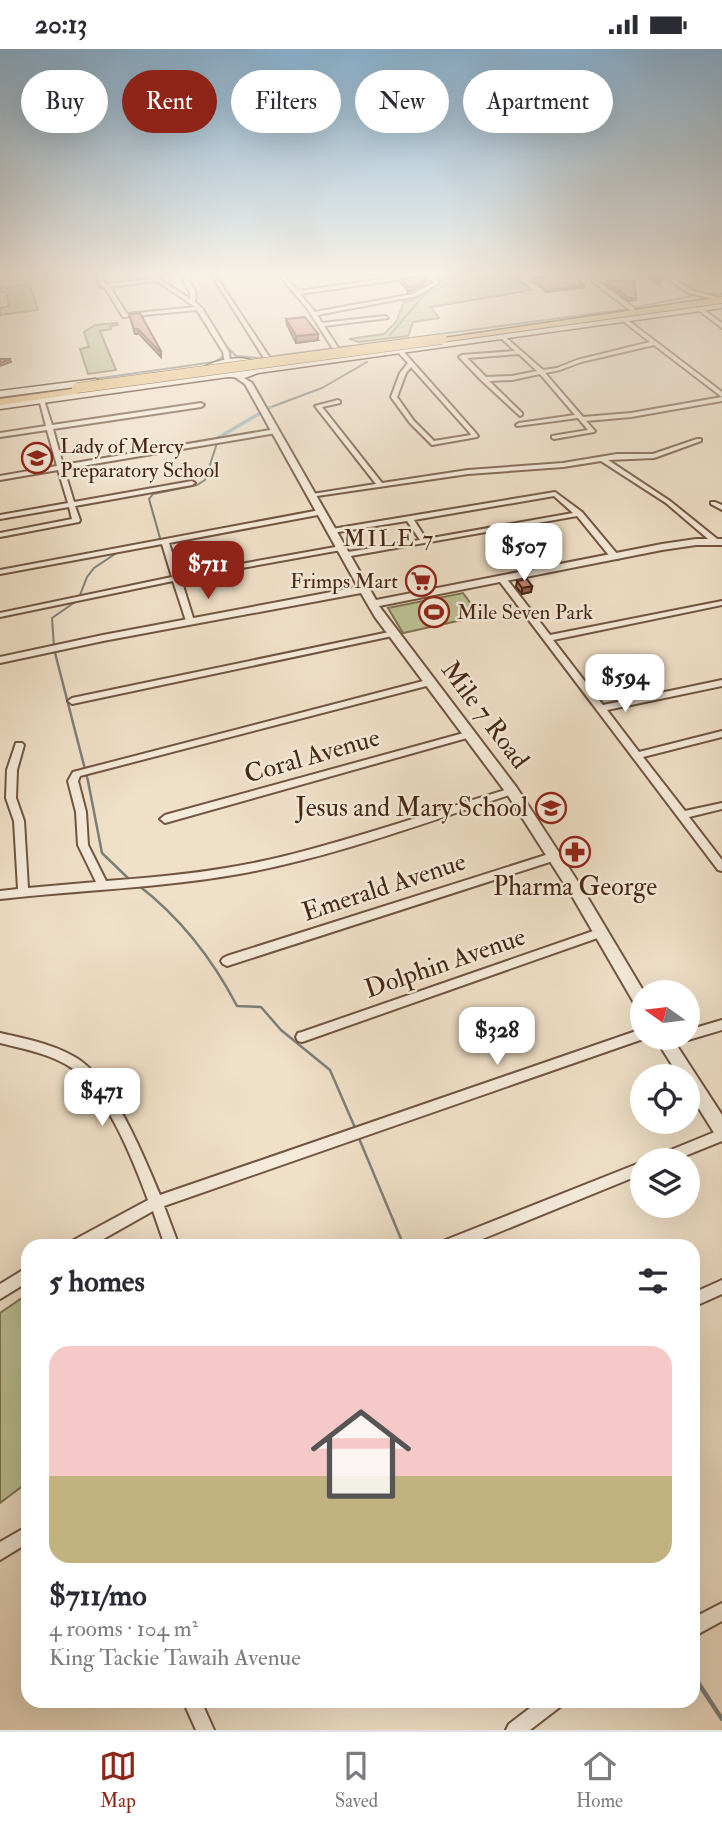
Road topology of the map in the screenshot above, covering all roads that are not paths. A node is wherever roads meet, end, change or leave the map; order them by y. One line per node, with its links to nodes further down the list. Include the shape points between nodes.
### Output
1 (263, 351): 10 (street)
2 (317, 351): 10 (main road)
3 (359, 351): 18 (highway, bridge)
4 (397, 351): 15 (main road)
5 (400, 351): 12 (street)
6 (621, 351): 14 (street)
7 (665, 351): 17 (street)
8 (226, 352): 11 (street); 13 (street)
9 (520, 352): 14 (street); 16 (street, via 463,356)
10 (267, 358): 11 (main road)
11 (244, 361): 13 (main road); 15 (main road, via 258,367)
12 (411, 363): 12 (street, via 454,411 475,436 432,443 421,433 394,397)
13 (229, 369): 15 (main road); 18 (main road); 19 (main road)
14 (540, 372): 16 (street); 23 (street)
15 (252, 376): 26 (street, Mile 7 Road)
16 (482, 379): 22 (street)
17 (722, 397): 23 (street, via 631,415)
18 (0, 400): 19 (main road)
19 (41, 400): 25 (street)
20 (338, 402): 34 (street, via 318,406)
21 (201, 405): 25 (street)
22 (520, 414)
23 (580, 417): 24 (street); 28 (street, via 592,432)
24 (519, 425)
25 (51, 429): 27 (street); 31 (street)
26 (276, 431): 31 (street); 35 (street, Mile 7 Road)
27 (0, 435)
28 (554, 437)
29 (699, 440): 30 (street, via 654,456)
30 (601, 458): 34 (street); 47 (street)
31 (62, 467): 32 (street); 37 (street)
32 (0, 478)
33 (192, 483): 37 (street)
34 (380, 485): 35 (street)
35 (312, 496): 39 (street, Mile 7 Road)
36 (713, 503): 38 (street)
37 (72, 505): 41 (street); 44 (street, via 75,521)
38 (722, 508)
39 (320, 512): 43 (street, Mile 7 Road); 45 (street)
40 (579, 515): 42 (street, via 555,494); 46 (street); 49 (street)
41 (0, 517)
42 (410, 519): 43 (street); 46 (street)
43 (332, 531): 48 (street, Mile 7 Road)
44 (0, 535)
45 (162, 541): 50 (street); 51 (street)
46 (425, 542): 48 (street)
47 (720, 542): 49 (street)
48 (343, 552): 51 (street); 53 (street, Mile 7 Road)
49 (615, 557): 52 (street)
50 (0, 572)
51 (176, 578): 56 (street); 57 (street)
52 (503, 580): 55 (street); 59 (street)
53 (364, 589): 55 (street, Mile 7 Road); 57 (street)
54 (722, 603): 59 (street)
55 (374, 604): 58 (street, Mile 7 Road)
56 (0, 615)
57 (190, 621): 60 (street)
58 (394, 633): 61 (street, Mile 7 Road); 63 (street)
59 (549, 638): 64 (street)
60 (0, 660)
61 (430, 682): 65 (street, Mile 7 Road); 77 (street, via 76,774 73,781 83,845)
62 (722, 684): 64 (street)
63 (72, 702)
64 (601, 708): 68 (street)
65 (471, 734): 69 (street, Mile 7 Road); 74 (street, Coral Avenue)
66 (722, 734): 68 (street)
67 (19, 745): 71 (street, via 12,770)
68 (639, 755): 73 (street)
69 (512, 791): 75 (street, Mile 7 Road); 77 (street, via 385,831 246,867 202,876)
70 (0, 798): 71 (street)
71 (12, 800): 78 (street, via 19,821)
72 (722, 806): 73 (street)
73 (684, 815): 76 (street)
74 (165, 819)
75 (555, 856): 80 (street, Mile 7 Road); 81 (street, Emerald Avenue)
76 (722, 867)
77 (102, 884): 78 (street)
78 (23, 892): 79 (street)
79 (0, 895)
80 (602, 932): 82 (street, Mile 7 Road); 85 (street, Dolphin Avenue)
81 (227, 961)
82 (630, 982)
83 (722, 1025): 84 (street)
84 (700, 1031)
85 (302, 1037)
86 (0, 1038): 92 (street, via 60,1056 85,1072 114,1113)
87 (630, 1038): 92 (street)
88 (676, 1050): 89 (street)
89 (722, 1133): 90 (street)
90 (688, 1148)
91 (630, 1173): 95 (street)
92 (157, 1202): 93 (street); 94 (street)
93 (90, 1239)
94 (170, 1239)
95 (466, 1239)
96 (21, 1278): 98 (street)
97 (722, 1287): 99 (street)
98 (0, 1292)
99 (700, 1297)
100 (21, 1538): 101 (street)
101 (0, 1552)
102 (722, 1611): 103 (street)
103 (700, 1624)
104 (195, 1708): 106 (street)
105 (540, 1708): 107 (street)
106 (205, 1730)
107 (515, 1730)

